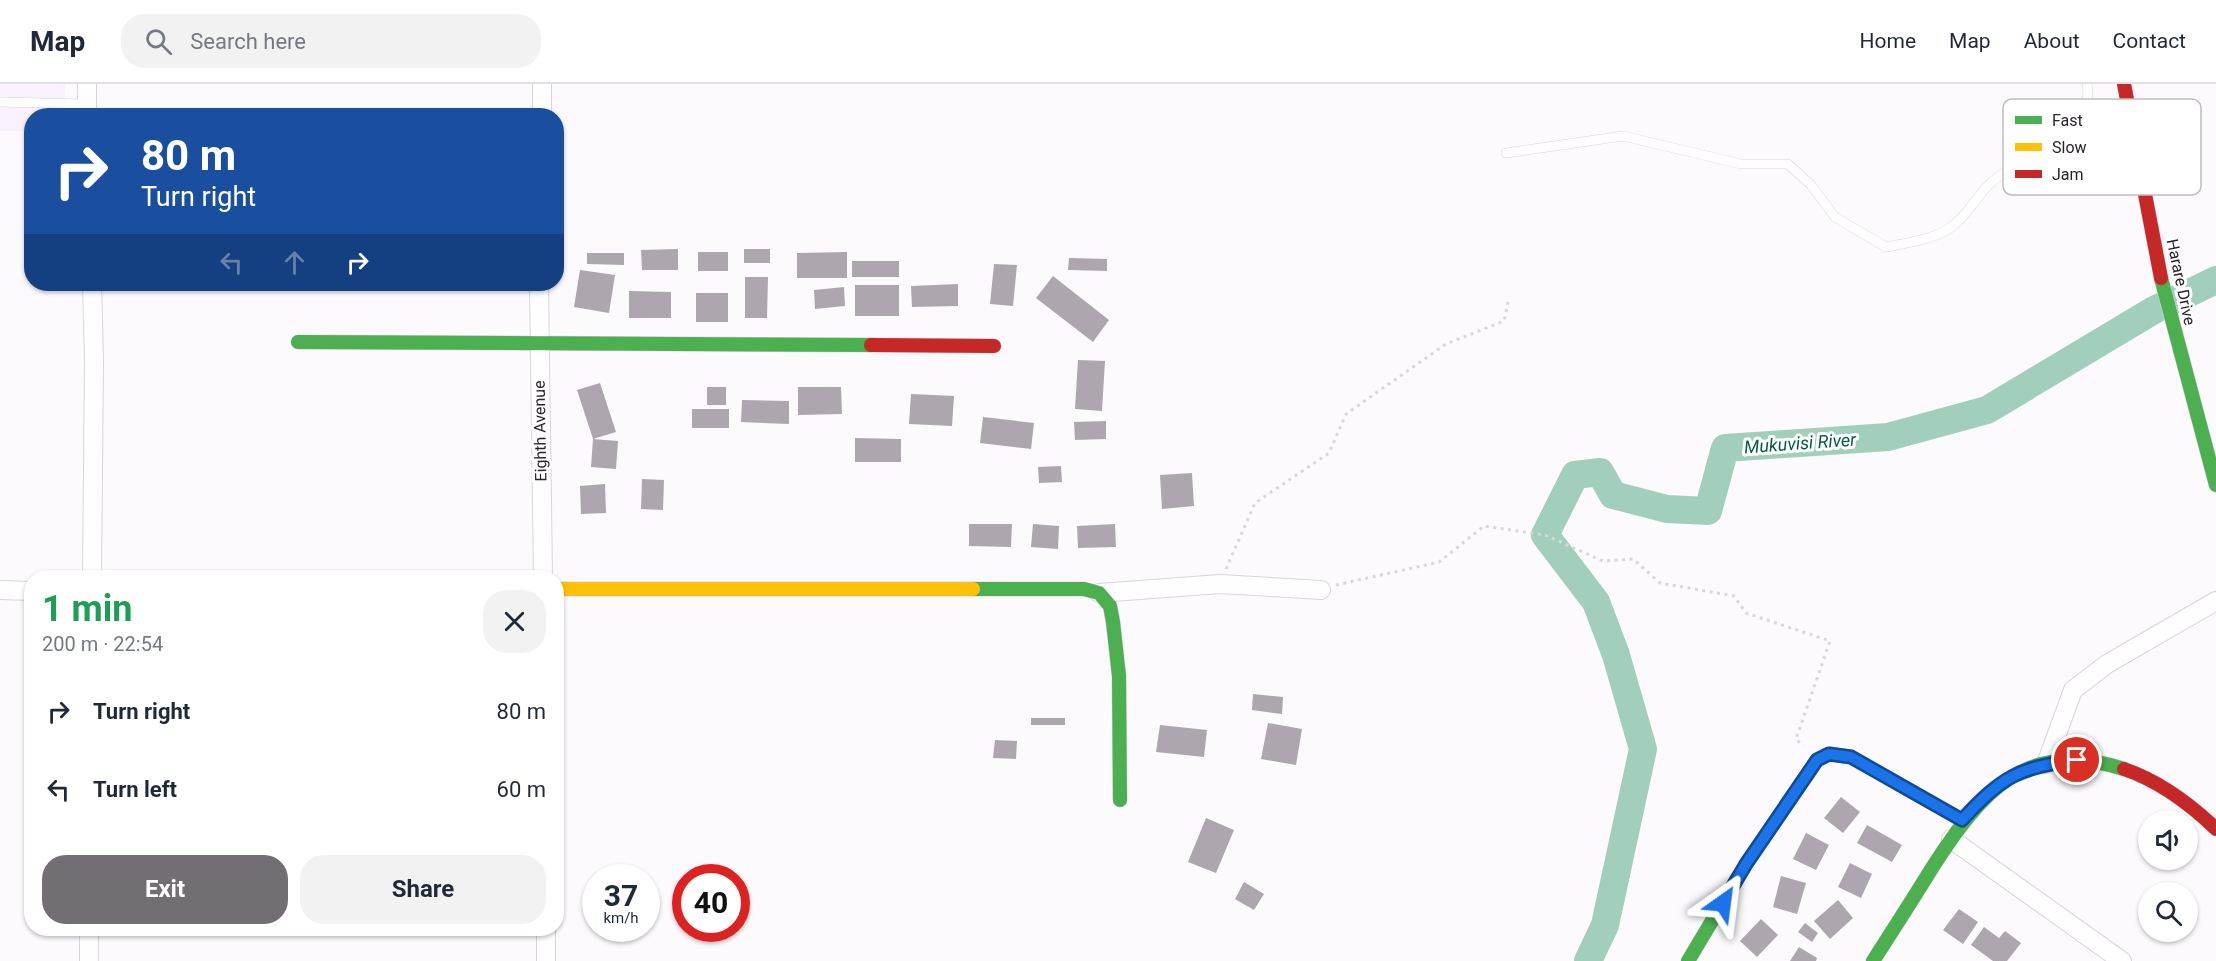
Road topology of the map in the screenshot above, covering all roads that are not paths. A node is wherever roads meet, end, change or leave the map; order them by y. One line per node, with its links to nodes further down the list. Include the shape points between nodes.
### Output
1 (87, 84): 7 (street)
2 (542, 84): 8 (street)
3 (2124, 84): 4 (street, Harare Drive)
4 (2127, 99)
5 (0, 102): 6 (lane)
6 (65, 108)
7 (87, 108)
8 (542, 108)
9 (1506, 153): 10 (lane, via 1623,136 1741,164 1788,164 1811,185 1834,217 1886,247 1933,236 1959,221)
10 (2003, 174)
11 (2147, 195): 17 (street, Harare Drive, via 2165,298)
12 (92, 291): 18 (street)
13 (539, 291): 15 (street, Eighth Avenue)
14 (298, 342): 15 (street)
15 (538, 343): 16 (street); 19 (street, Eighth Avenue)
16 (994, 346)
17 (2216, 485)
18 (92, 570)
19 (543, 570)
20 (564, 589): 24 (street, via 1084,589)
21 (0, 590): 23 (street)
22 (1321, 590): 24 (street, via 1220,584)
23 (24, 591)
24 (1099, 593): 27 (street, via 1110,606 1119,675)
25 (2216, 601): 26 (street, via 2107,663 2073,690)
26 (2046, 764): 28 (street, via 2005,779); 29 (street, via 2077,760 2133,771 2163,786)
27 (1120, 800)
28 (1962, 820): 30 (street); 35 (street, via 1851,757 1829,754 1817,760 1746,864)
29 (2216, 829)
30 (1951, 839): 36 (street); 37 (street)
31 (89, 936): 33 (street)
32 (546, 936): 34 (street)
33 (89, 961)
34 (546, 961)
35 (1689, 961)
36 (1873, 961)
37 (2122, 961)

